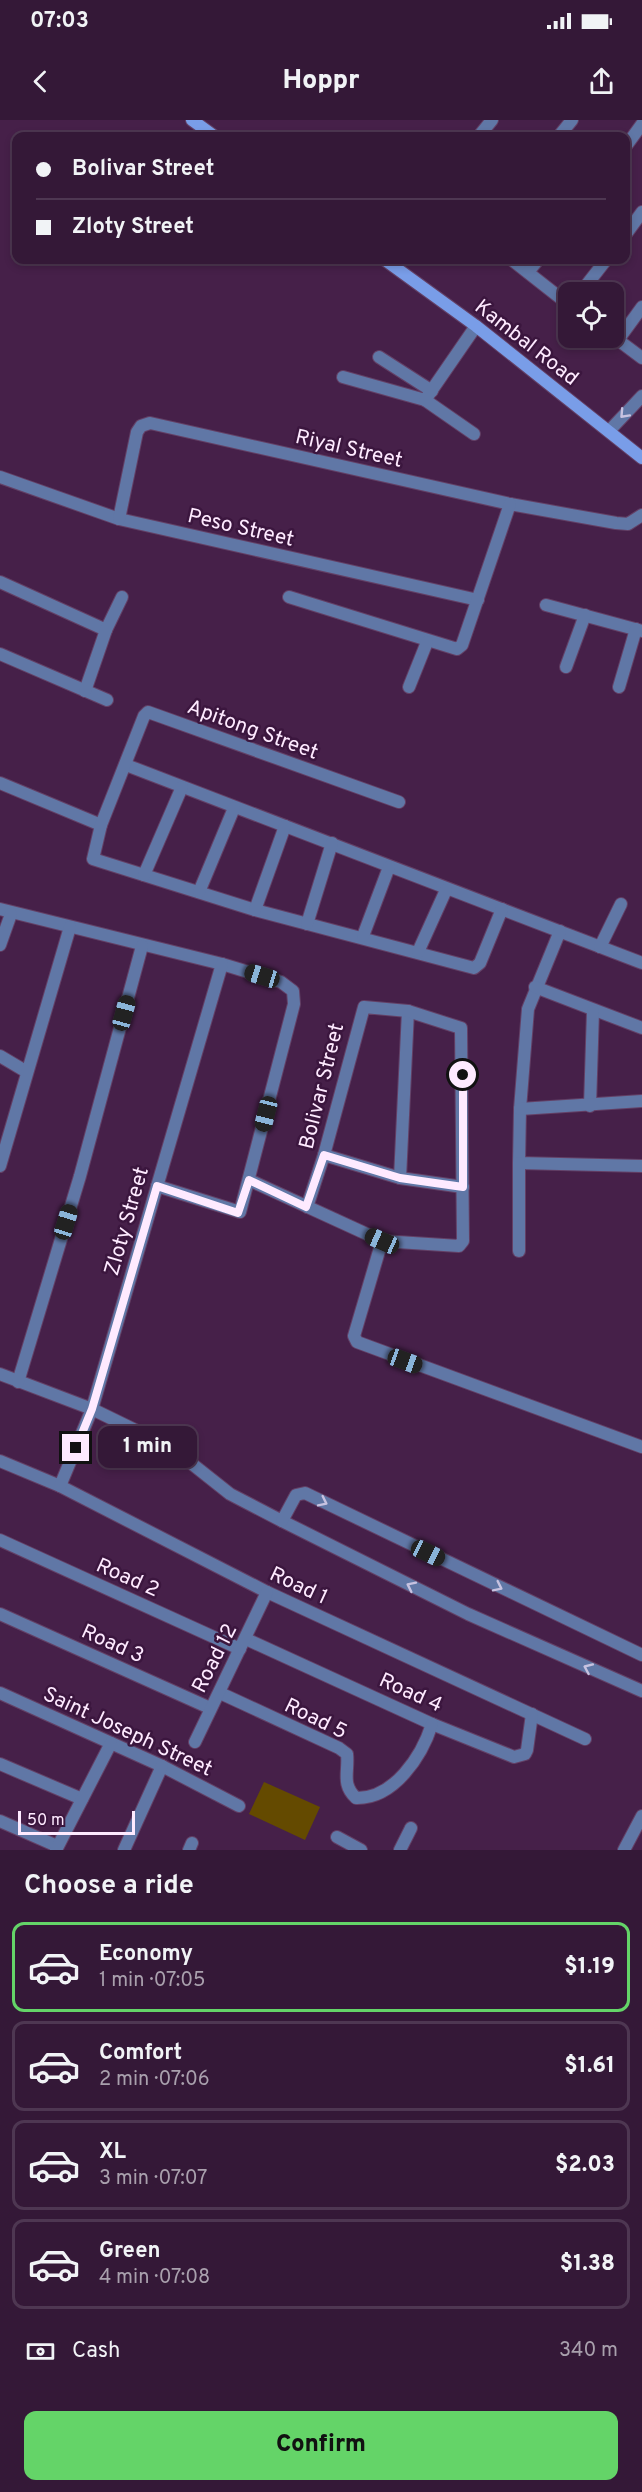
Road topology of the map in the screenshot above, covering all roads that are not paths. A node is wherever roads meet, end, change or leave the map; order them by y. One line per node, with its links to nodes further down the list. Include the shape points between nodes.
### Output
1 (192, 120): 5 (main road)
2 (492, 120): 6 (street)
3 (572, 120): 7 (street)
4 (642, 124): 8 (street)
5 (208, 132)
6 (482, 132)
7 (562, 132)
8 (630, 140)
9 (642, 212): 10 (street)
10 (630, 228)
11 (391, 264): 19 (main road, Kambal Road)
12 (517, 264): 15 (street)
13 (535, 264): 15 (street)
14 (603, 264): 16 (street)
15 (528, 272): 17 (street)
16 (589, 282)
17 (558, 296)
18 (642, 307): 20 (street)
19 (476, 326): 25 (street); 27 (main road, Kambal Road)
20 (624, 328)
21 (624, 344): 23 (street)
22 (379, 357): 25 (street)
23 (642, 358)
24 (343, 377): 25 (street)
25 (428, 396): 28 (street)
26 (642, 396): 27 (street, one-way to 27)
27 (609, 431): 29 (main road, Kambal Road)
28 (474, 434)
29 (642, 458)
30 (0, 477): 33 (street, Peso Street)
31 (510, 504): 32 (street, Riyal Street, via 616,523 628,524); 33 (street, Riyal Street, via 150,423 137,432); 37 (street)
32 (642, 515)
33 (119, 519): 37 (street, Peso Street)
34 (0, 582): 40 (street)
35 (122, 597): 40 (street)
36 (289, 597): 42 (street)
37 (478, 600): 42 (street, via 462,645 457,649)
38 (546, 605): 39 (street)
39 (585, 615): 41 (street); 44 (street)
40 (106, 630): 47 (street)
41 (639, 630): 46 (street)
42 (428, 642): 45 (street)
43 (0, 654): 47 (street)
44 (566, 667)
45 (409, 687)
46 (619, 687)
47 (85, 691): 48 (street)
48 (107, 700)
49 (126, 765): 51 (street); 52 (street, Apitong Street, via 148,712); 54 (street)
50 (0, 783): 54 (street)
51 (182, 787): 53 (street); 58 (street)
52 (399, 802)
53 (234, 808): 55 (street); 60 (street)
54 (101, 825): 58 (street, via 93,859)
55 (285, 826): 56 (street); 63 (street)
56 (332, 843): 57 (street); 65 (street)
57 (389, 867): 59 (street); 68 (street)
58 (144, 875): 60 (street)
59 (446, 890): 62 (street); 72 (street)
60 (199, 892): 63 (street)
61 (621, 904): 71 (street)
62 (502, 909): 67 (street); 72 (street, via 477,967)
63 (255, 910): 65 (street)
64 (5, 911): 66 (street); 69 (street)
65 (307, 924): 68 (street)
66 (70, 927): 70 (street); 80 (street)
67 (560, 931): 71 (street); 75 (street)
68 (363, 936): 72 (street)
69 (0, 945)
70 (142, 946): 74 (street); 96 (street, via 80,1176)
71 (600, 947): 73 (street)
72 (418, 951)
73 (642, 963)
74 (222, 964): 89 (street, via 281,982 293,991 294,1004); 90 (street, Zloty Street)
75 (535, 987): 77 (street); 83 (street, via 528,1009)
76 (408, 1011): 84 (street, Bolivar Street, via 369,1006 361,1009); 88 (street); 91 (street, Bolivar Street, via 463,1030)
77 (593, 1011): 78 (street); 82 (street)
78 (642, 1028)
79 (0, 1056): 80 (street)
80 (27, 1072): 86 (street)
81 (642, 1101): 82 (street)
82 (590, 1106): 83 (street)
83 (520, 1109): 85 (street)
84 (324, 1155): 88 (street); 92 (street, Bolivar Street)
85 (519, 1163): 87 (street); 94 (street)
86 (0, 1166)
87 (642, 1166)
88 (400, 1178): 91 (street)
89 (249, 1180): 90 (street, via 238,1213); 92 (street)
90 (157, 1186): 97 (street, Zloty Street)
91 (463, 1187): 93 (street, Bolivar Street, via 463,1240 459,1246)
92 (306, 1207): 93 (street)
93 (382, 1241): 98 (street, via 354,1336 357,1342)
94 (519, 1251)
95 (0, 1374): 96 (street)
96 (18, 1382): 97 (street)
97 (92, 1409): 100 (street, Zloty Street); 101 (street, via 172,1448 230,1494)
98 (642, 1447)
99 (0, 1461): 100 (street, Road 1)
100 (60, 1486): 103 (street, Road 1)
101 (282, 1521): 106 (street, one-way to 106, via 296,1496 305,1493); 107 (street, one-way to 101, via 468,1614)
102 (0, 1540): 105 (street, Road 2)
103 (267, 1592): 105 (street, Road 12); 111 (street, Road 1)
104 (0, 1614): 110 (street, Road 3)
105 (243, 1644): 108 (street, Road 12); 112 (street, Road 4)
106 (642, 1655)
107 (642, 1691)
108 (220, 1693): 110 (street, Road 12); 112 (street, Road 5, via 347,1754 348,1791 356,1798 369,1798 398,1781 425,1747)
109 (0, 1694): 115 (street, Saint Joseph Street)
110 (210, 1708): 114 (street, Road 12)
111 (532, 1713): 112 (street, Road 4, via 527,1750 514,1757); 113 (street, Road 1)
112 (432, 1724)
113 (585, 1739)
114 (195, 1742)
115 (111, 1743): 117 (street, Saint Joseph Street); 118 (street)
116 (0, 1764): 118 (street)
117 (162, 1766): 119 (street, Saint Joseph Street); 125 (street)
118 (82, 1799): 124 (street)
119 (239, 1806)
120 (642, 1816): 128 (street)
121 (0, 1821): 124 (street)
122 (411, 1828): 127 (street)
123 (337, 1838): 126 (street)
124 (56, 1848)
125 (124, 1850)
126 (361, 1850)
127 (400, 1850)
128 (624, 1850)

